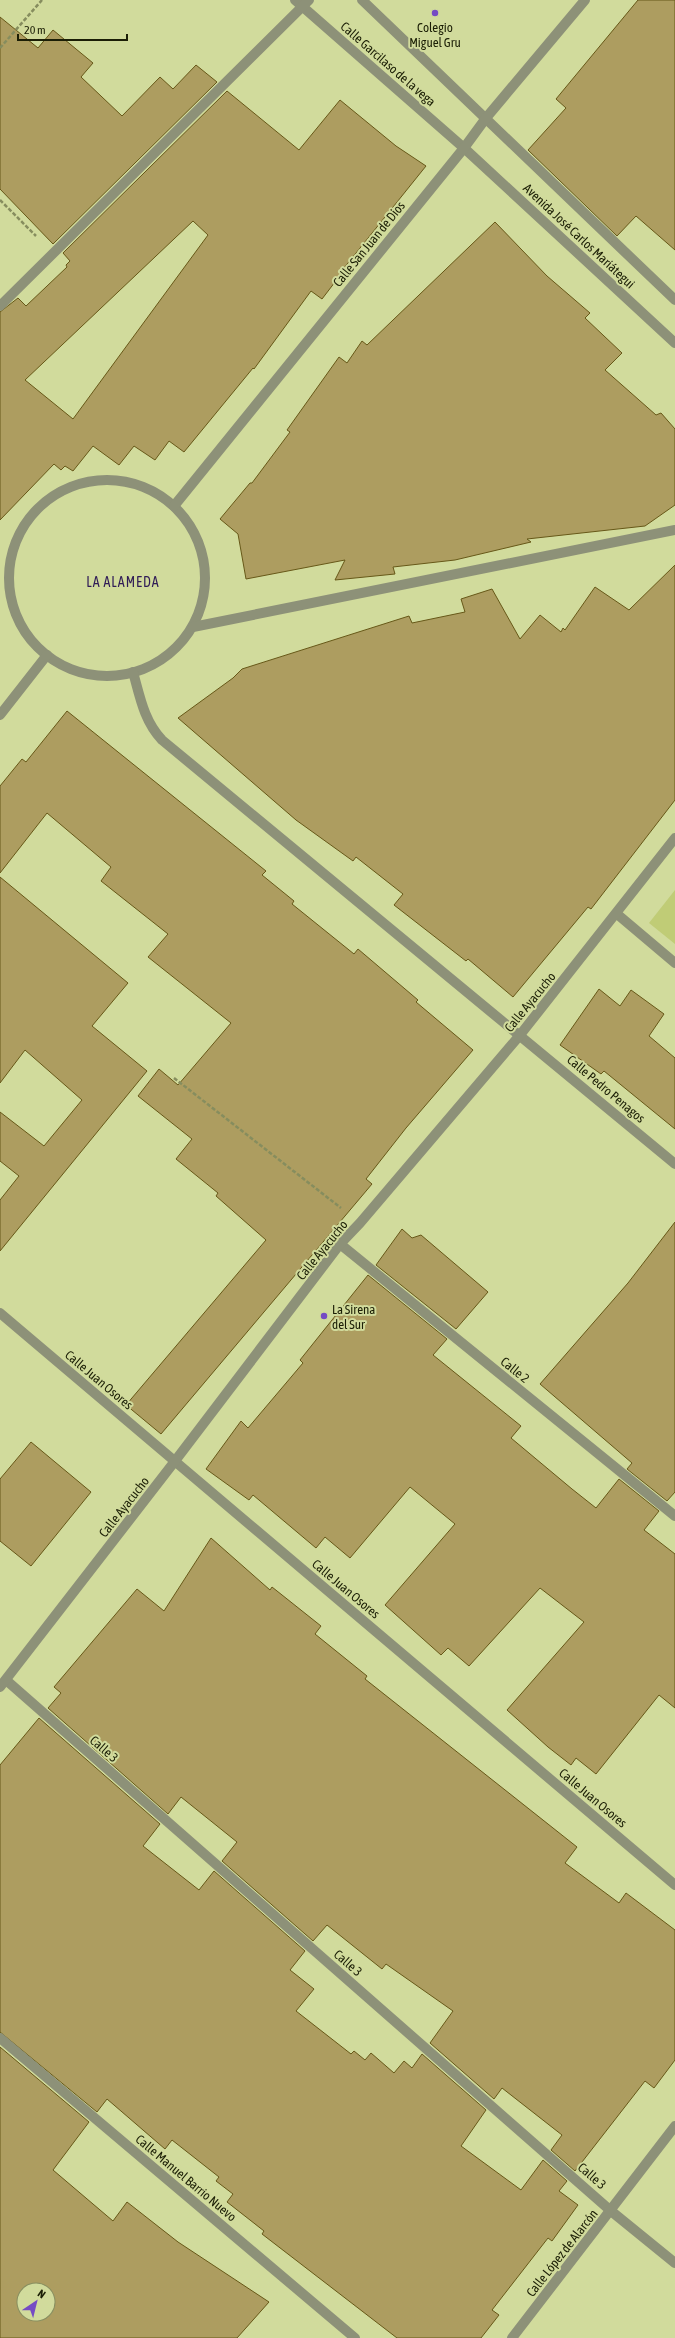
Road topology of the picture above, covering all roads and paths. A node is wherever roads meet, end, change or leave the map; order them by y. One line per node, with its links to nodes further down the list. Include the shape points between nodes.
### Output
1 (42, 0): 5 (path)
2 (362, 0): 6 (street, Calle Garcilaso de la vega)
3 (585, 0): 6 (street, Calle San Juan de Dios)
4 (302, 2): 7 (street, Calle Garcilaso de la vega); 9 (street)
5 (0, 48)
6 (486, 118): 7 (street, Calle San Juan de Dios); 10 (street, Avenida José Carlos Mariátegui)
7 (464, 148): 12 (street, Avenida José Carlos Mariátegui); 13 (street, Calle San Juan de Dios)
8 (0, 200): 9 (path)
9 (52, 252): 11 (street)
10 (675, 300)
11 (0, 306)
12 (675, 343)
13 (174, 506): 15 (street, via 146,488 114,479 81,482 51,496 27,518 12,548); 16 (street, via 194,532 205,563 205,596)
14 (675, 530): 16 (street)
15 (4, 580): 17 (street, via 14,613 31,642)
16 (193, 627): 18 (street, via 174,651 148,668)
17 (47, 656): 18 (street, via 56,664 86,675 117,677); 19 (street)
18 (133, 672): 23 (street, Calle Pedro Penagos, via 144,712 152,729 162,740)
19 (0, 715)
20 (675, 838): 21 (street, Calle Ayacucho)
21 (617, 914): 22 (street); 23 (street, Calle Ayacucho)
22 (675, 963)
23 (520, 1035): 25 (street, Calle Pedro Penagos); 26 (street, Calle Ayacucho)
24 (174, 1078): 26 (path)
25 (675, 1164)
26 (360, 1223): 27 (street, Calle Ayacucho)
27 (340, 1244): 29 (street, Calle Ayacucho); 30 (street, Calle 2)
28 (0, 1313): 29 (street, Calle Juan Osores)
29 (176, 1461): 31 (street, Calle Ayacucho); 32 (street, Calle Juan Osores)
30 (675, 1516)
31 (3, 1683): 35 (street, Calle 3)
32 (675, 1885)
33 (0, 2038): 37 (street, Calle Manuel Barrio Nuevo)
34 (675, 2126): 35 (street, Calle López de Alarcón)
35 (611, 2211): 36 (street, Calle 3); 38 (street, Calle López de Alarcón)
36 (675, 2263)
37 (355, 2338)
38 (512, 2338)

